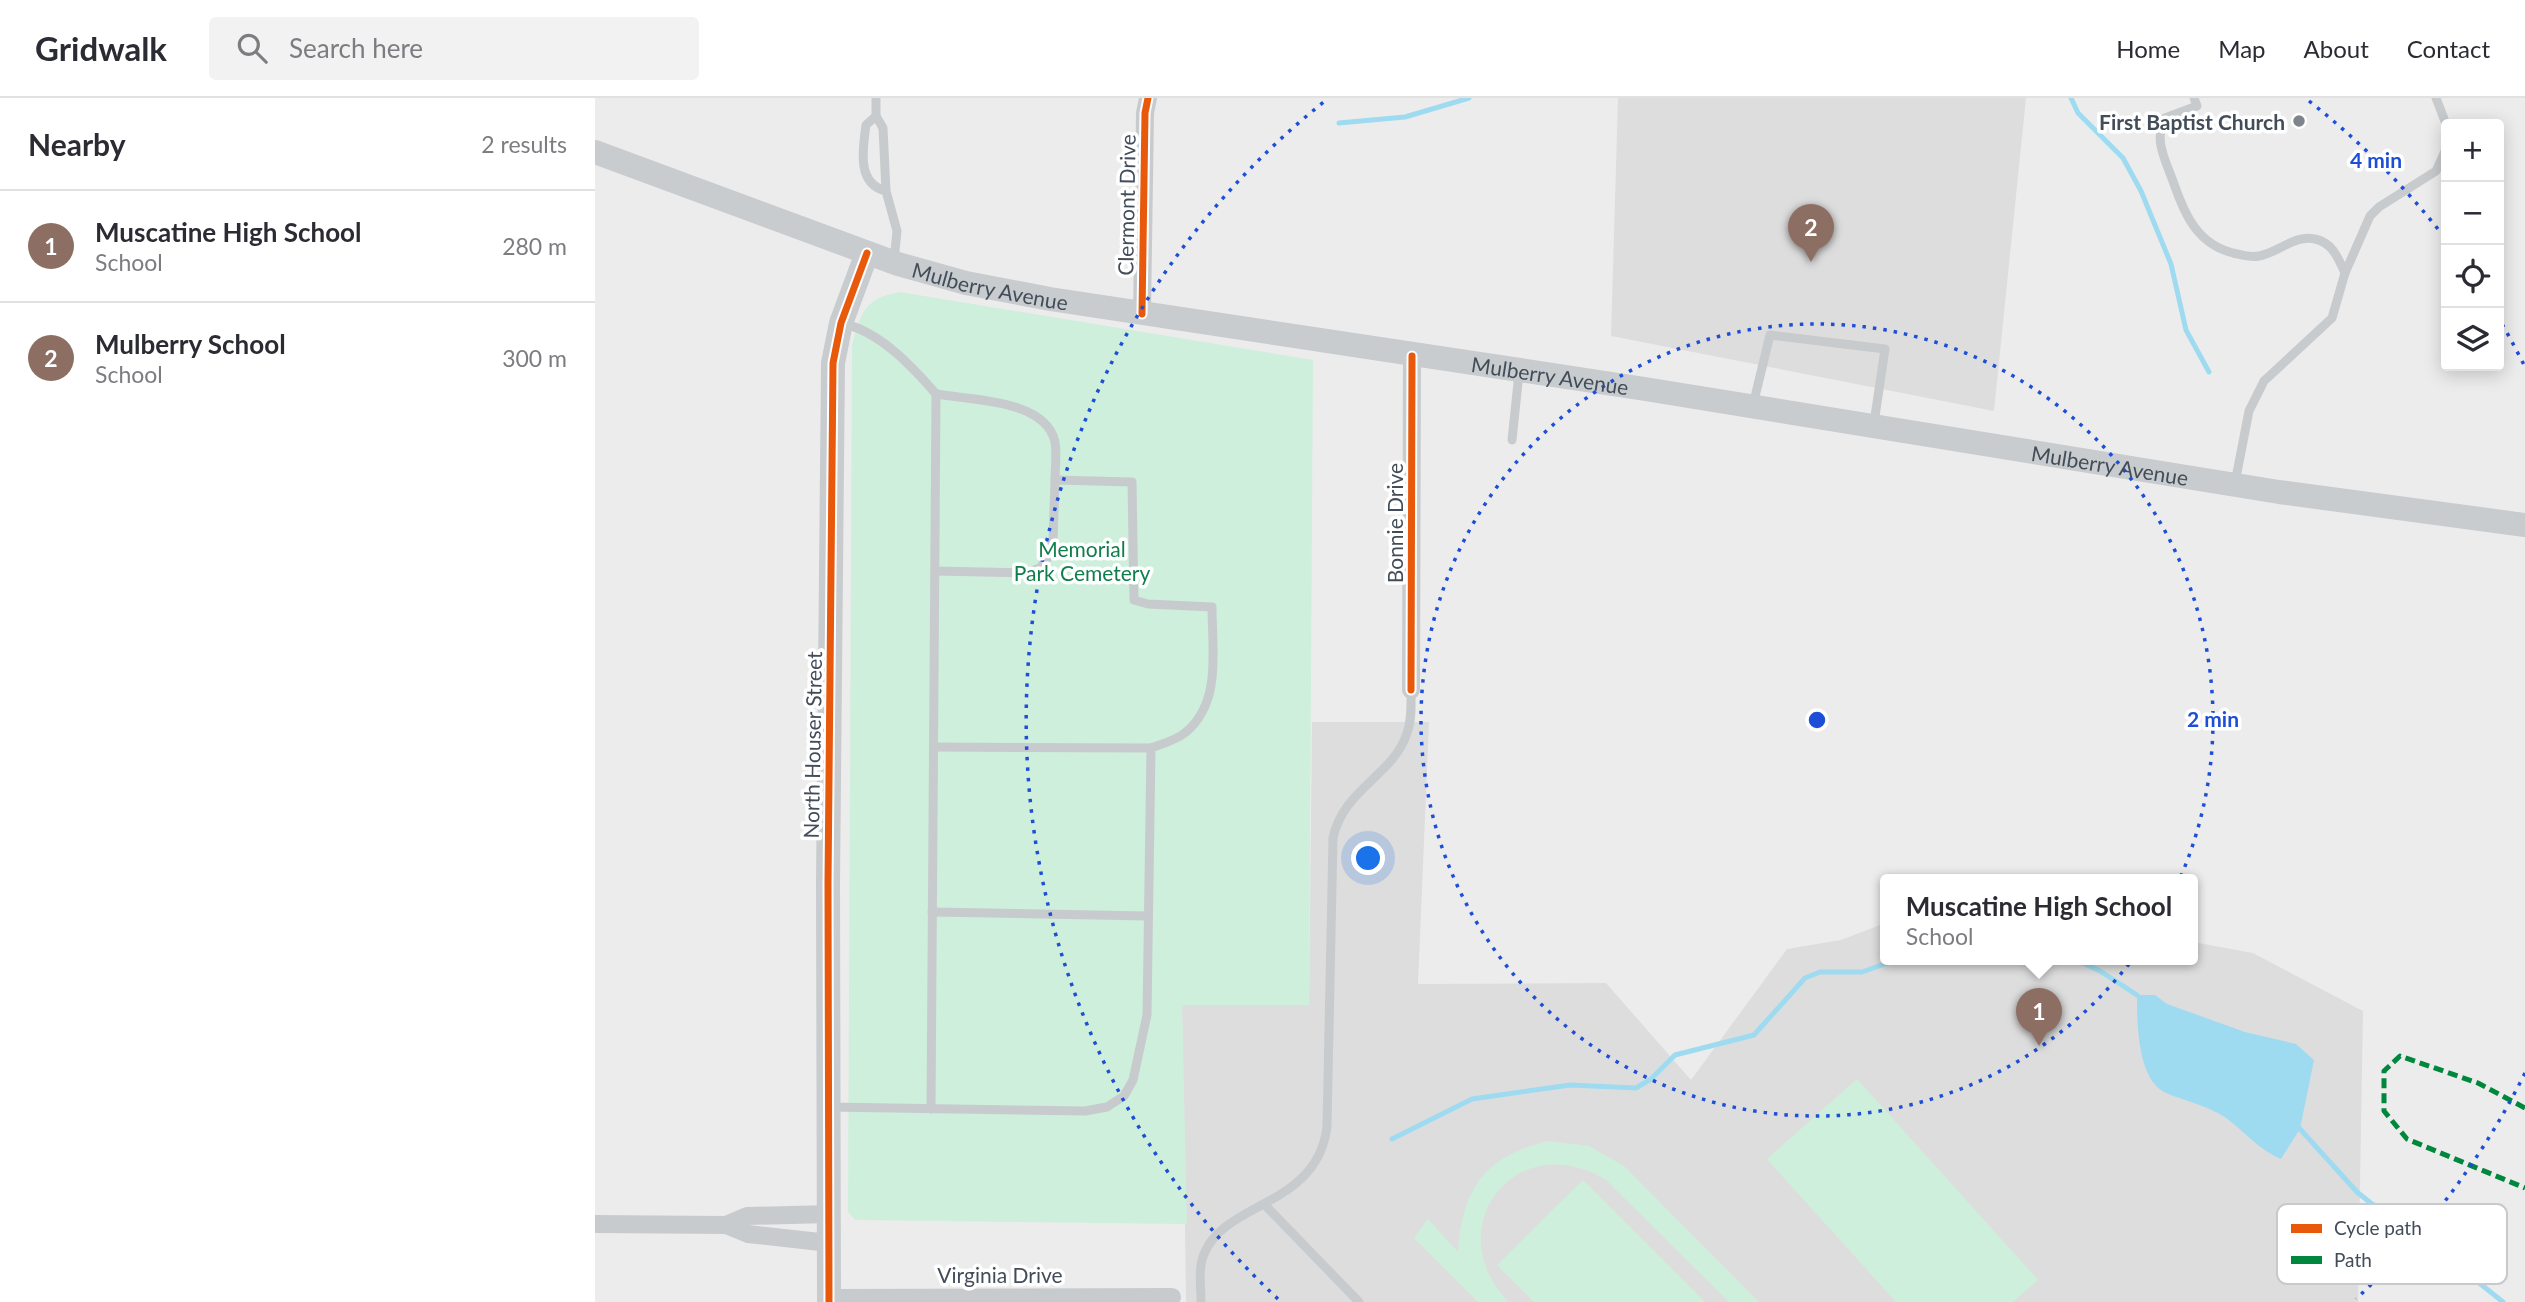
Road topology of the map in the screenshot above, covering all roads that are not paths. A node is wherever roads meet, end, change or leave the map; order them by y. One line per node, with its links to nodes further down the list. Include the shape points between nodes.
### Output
1 (876, 98): 5 (lane)
2 (1149, 98): 13 (street, Clermont Drive, via 1145,113)
3 (2194, 98): 12 (lane, via 2197,106 2165,118 2159,142 2183,212 2202,237 2218,249 2248,257 2313,238 2332,247)
4 (2436, 98): 6 (lane)
5 (876, 116): 9 (lane, via 883,128); 9 (lane, via 866,125 864,167 867,181 874,189)
6 (2445, 119)
7 (595, 152): 10 (main road, Mulberry Avenue)
8 (2441, 160): 12 (lane, via 2436,170 2370,216)
9 (885, 191): 11 (lane, via 897,231)
10 (867, 253): 11 (main road, Mulberry Avenue); 14 (main road, North Houser Street)
11 (893, 262): 13 (main road, Mulberry Avenue, via 966,283)
12 (2345, 273): 22 (lane, via 2332,318 2264,382 2249,411)
13 (1142, 314): 15 (main road, Mulberry Avenue)
14 (841, 323): 17 (lane, via 863,328); 30 (main road, North Houser Street, via 833,363)
15 (1412, 356): 16 (main road, Mulberry Avenue); 25 (street, Bonnie Drive)
16 (1519, 371): 18 (main road, Mulberry Avenue); 20 (lane)
17 (936, 394): 21 (lane, via 1020,407 1038,415 1055,442); 24 (lane)
18 (1752, 408): 19 (main road, Mulberry Avenue); 19 (lane, via 1770,335 1885,349)
19 (1873, 428): 22 (main road, Mulberry Avenue)
20 (1511, 440)
21 (1055, 480): 24 (lane, via 1053,542 1040,568 1025,573); 27 (lane, via 1132,482 1134,600 1212,607 1212,682 1204,714 1184,734)
22 (2234, 484): 23 (main road, Mulberry Avenue)
23 (2525, 525)
24 (935, 571): 26 (lane)
25 (1412, 690): 32 (lane, via 1407,734 1390,760 1343,810 1333,838 1323,1149 1305,1175)
26 (934, 747): 27 (lane); 28 (lane)
27 (1151, 748): 29 (lane)
28 (932, 912): 29 (lane); 31 (lane)
29 (1147, 916): 31 (lane, via 1147,1015 1133,1080 1124,1096 1108,1107 1085,1111)
30 (829, 1107): 31 (lane); 33 (main road, North Houser Street)
31 (931, 1109)
32 (1264, 1204): 39 (lane, via 1224,1230 1205,1251); 40 (lane)
33 (830, 1214): 35 (street, via 747,1216); 36 (main road, North Houser Street)
34 (595, 1224): 35 (street)
35 (726, 1225): 36 (street, via 748,1234)
36 (829, 1243): 38 (main road, North Houser Street)
37 (1172, 1297): 38 (street, Virginia Drive)
38 (829, 1300)
39 (1201, 1302)
40 (1359, 1302)

